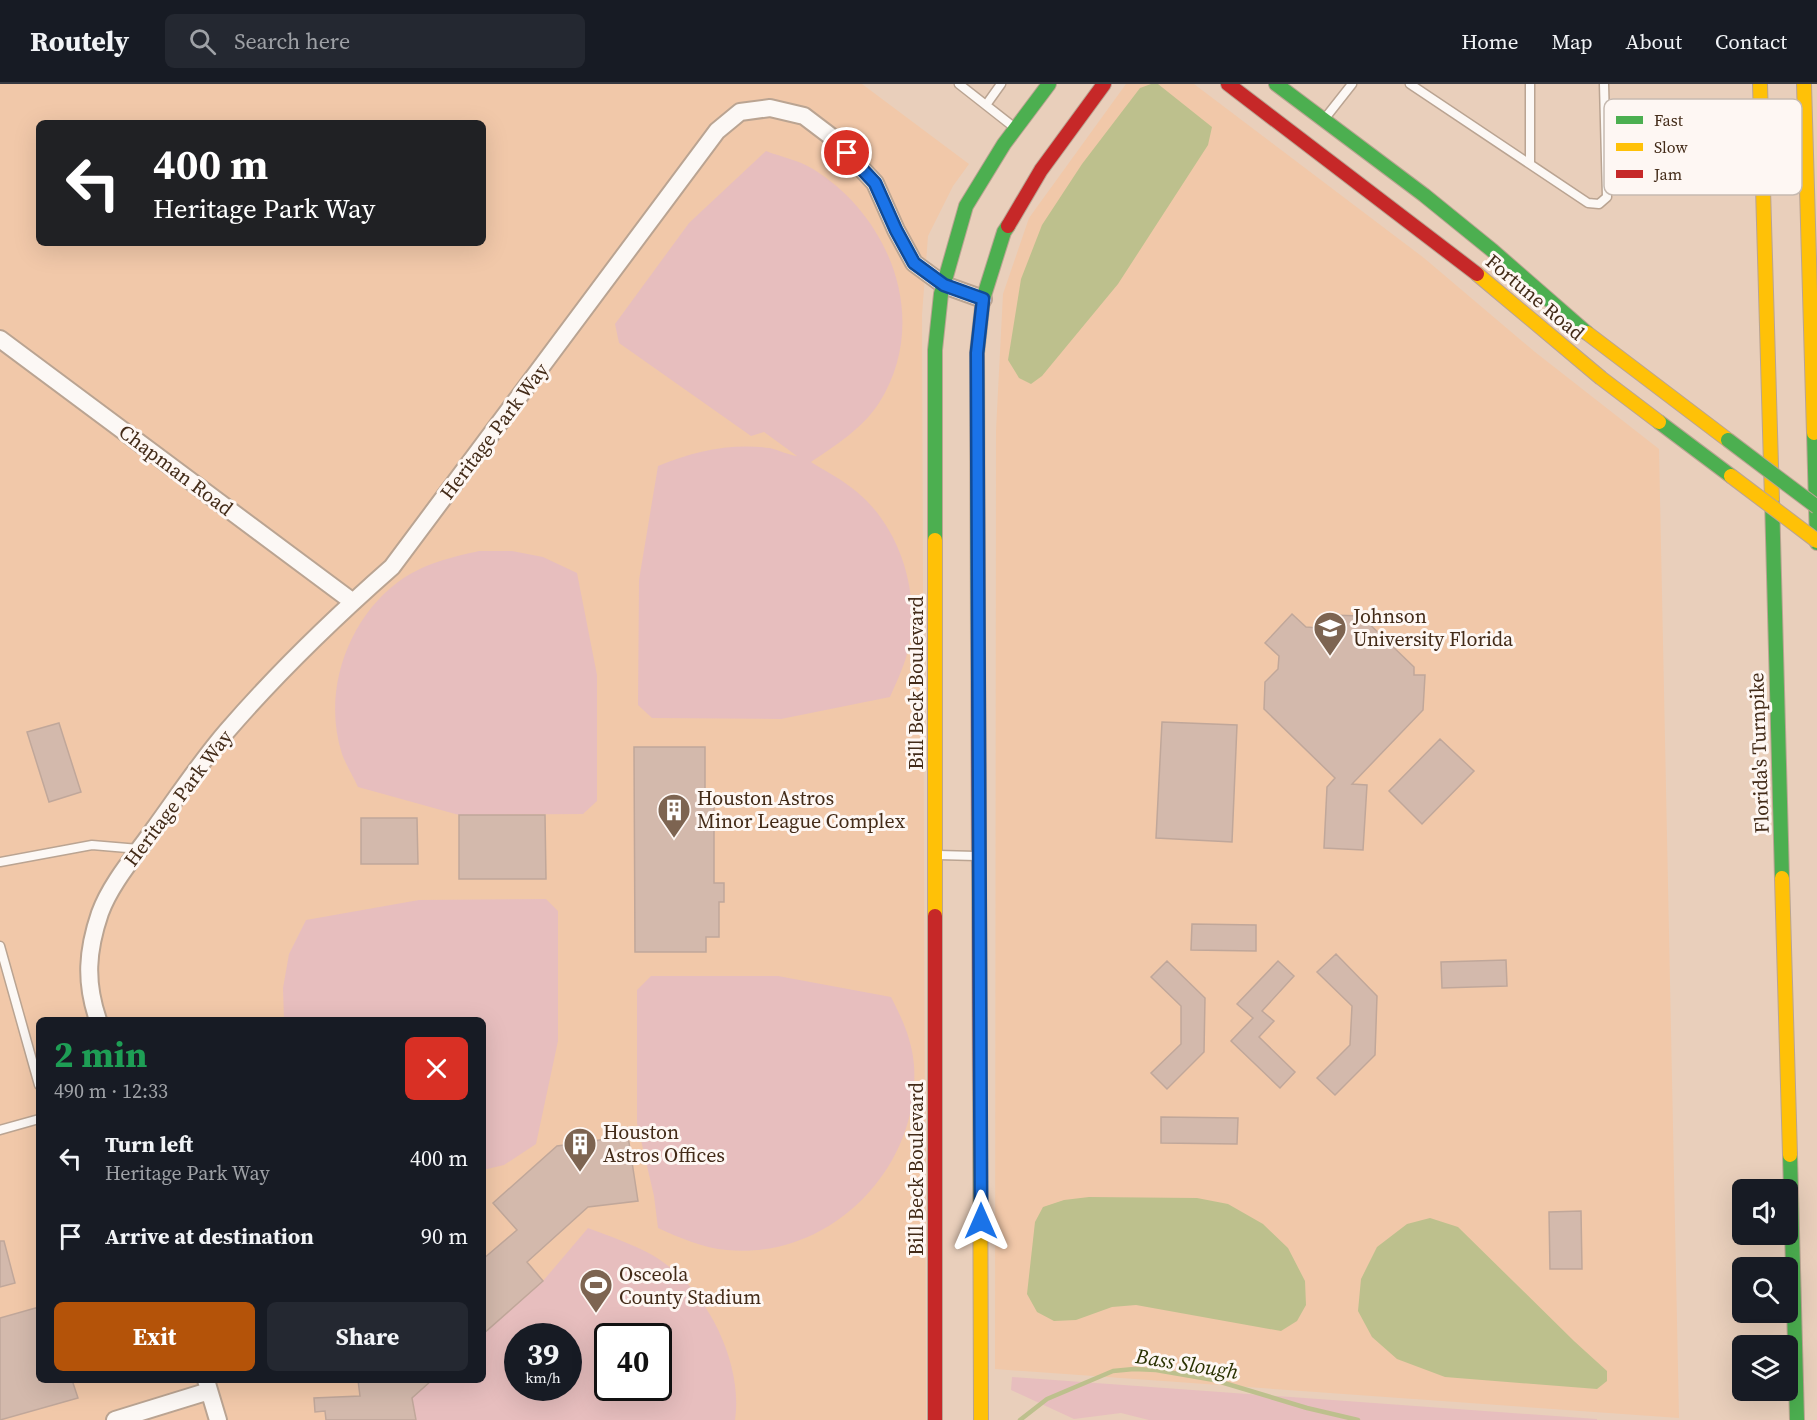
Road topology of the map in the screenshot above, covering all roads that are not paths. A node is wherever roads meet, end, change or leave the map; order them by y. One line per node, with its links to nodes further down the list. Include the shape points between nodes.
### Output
1 (959, 84): 15 (lane)
2 (1001, 84): 15 (lane)
3 (1049, 84): 17 (main road, Bill Beck Boulevard)
4 (1104, 84): 23 (main road, via 1041,170 1004,232)
5 (1227, 84): 18 (main road, Fortune Road)
6 (1276, 84): 16 (main road, Fortune Road)
7 (1352, 84): 16 (lane)
8 (1410, 84): 19 (lane)
9 (1530, 84): 19 (lane)
10 (1604, 84): 13 (lane)
11 (1760, 84): 14 (main road, Florida's Turnpike)
12 (1804, 84): 26 (main road)
13 (1604, 99)
14 (1760, 99)
15 (986, 105): 17 (lane)
16 (1323, 120): 18 (street); 25 (main road, Fortune Road, bridge, via 1493,251 1604,347)
17 (1016, 129): 22 (main road, Bill Beck Boulevard, via 966,206)
18 (1305, 142): 26 (main road, Fortune Road, bridge, via 1487,281 1601,378)
19 (1530, 163): 20 (lane, via 1588,202 1599,204)
20 (1606, 195)
21 (1763, 195): 42 (main road, Florida's Turnpike)
22 (944, 285): 23 (street, Heritage Park Way); 27 (street, Heritage Park Way, via 914,263 875,183 833,138 804,116 770,108 740,112 717,131 392,567); 29 (main road, Bill Beck Boulevard, via 935,350)
23 (983, 299): 30 (main road, via 977,353)
24 (0, 339): 27 (street, Chapman Road)
25 (1817, 507)
26 (1817, 542)
27 (353, 602): 28 (street, Heritage Park Way, via 274,678 225,733)
28 (140, 849): 31 (lane, via 92,845); 33 (street, Heritage Park Way, via 101,911 91,943 88,976)
29 (935, 855): 30 (lane); 40 (main road, Bill Beck Boulevard)
30 (979, 856): 41 (main road)
31 (0, 862)
32 (0, 946): 34 (lane)
33 (97, 1017)
34 (36, 1065)
35 (36, 1120): 36 (lane)
36 (0, 1130)
37 (208, 1386): 38 (street); 39 (street)
38 (116, 1420)
39 (218, 1420)
40 (935, 1420)
41 (981, 1420)
42 (1797, 1420)

